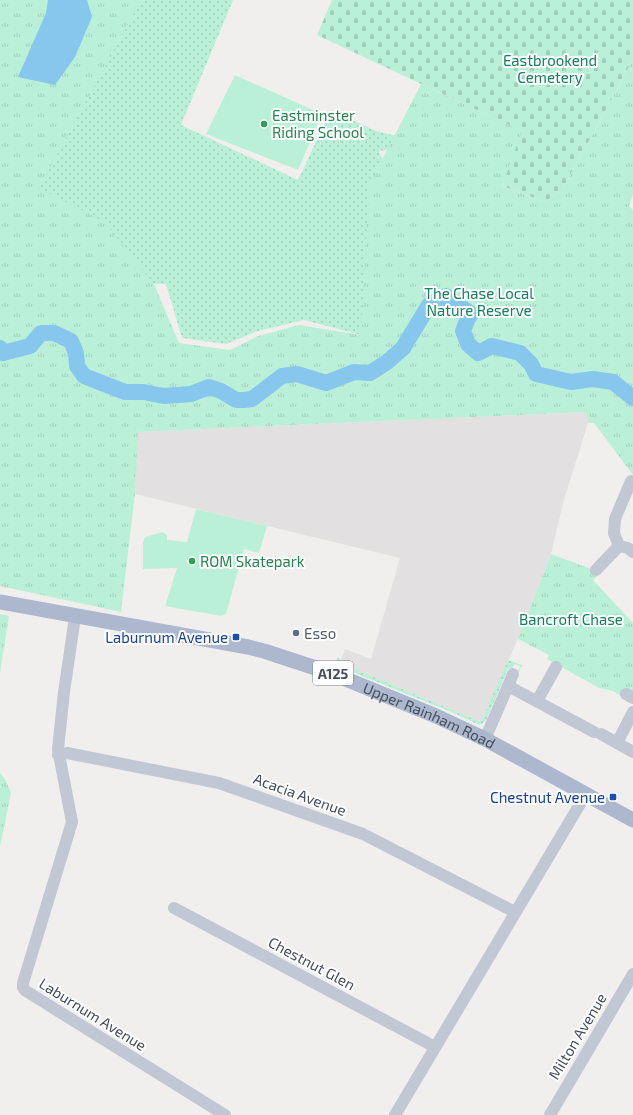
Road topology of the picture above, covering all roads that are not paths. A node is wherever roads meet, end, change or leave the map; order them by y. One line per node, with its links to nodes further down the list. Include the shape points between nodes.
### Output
1 (630, 481): 2 (street, via 615,519 614,533)
2 (619, 546): 3 (street); 4 (street)
3 (633, 552)
4 (596, 570)
5 (0, 602): 6 (main road, Upper Rainham Road / A125)
6 (75, 617): 12 (main road, Upper Rainham Road / A125, via 264,651 338,675); 15 (street, Laburnum Avenue)
7 (556, 667): 10 (street)
8 (513, 674): 9 (street)
9 (508, 686): 10 (street); 12 (street)
10 (537, 701): 13 (street)
11 (633, 712): 13 (street)
12 (485, 739): 16 (main road, Upper Rainham Road / A125)
13 (617, 743): 14 (street)
14 (633, 752)
15 (58, 755): 19 (street, Acacia Avenue, via 67,753 219,783 363,834); 22 (street, Laburnum Avenue, via 72,822 23,988)
16 (586, 794): 17 (main road, Upper Rainham Road / A125); 19 (street)
17 (632, 816)
18 (174, 908): 21 (street, Chestnut Glen)
19 (515, 912): 21 (street)
20 (633, 974): 24 (street, Milton Avenue)
21 (435, 1047): 23 (street)
22 (225, 1115)
23 (395, 1115)
24 (550, 1115)

